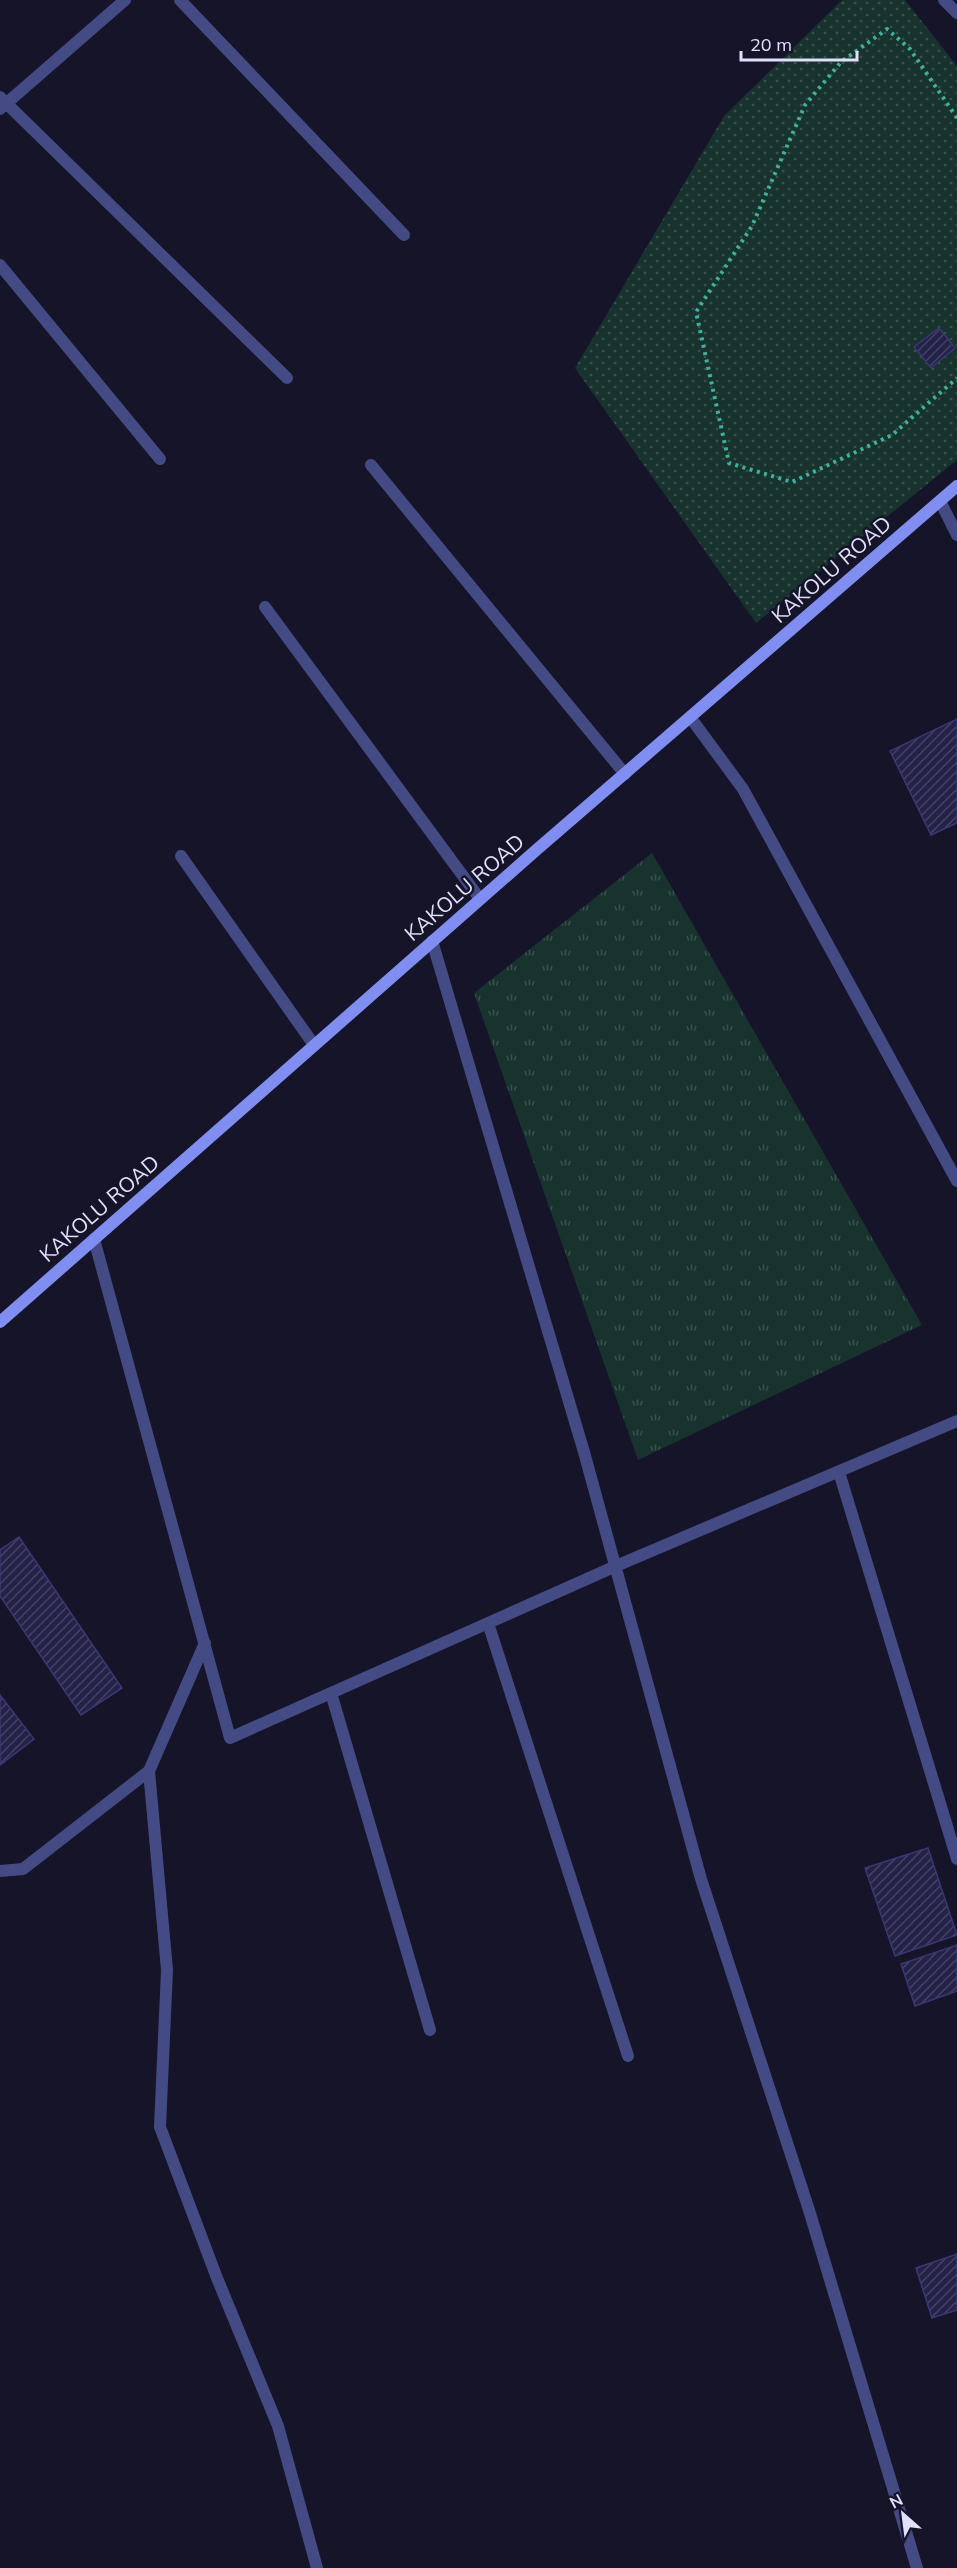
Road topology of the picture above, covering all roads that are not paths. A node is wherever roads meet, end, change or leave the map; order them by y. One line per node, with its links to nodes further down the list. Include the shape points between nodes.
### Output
1 (125, 0): 5 (street)
2 (180, 0): 6 (street)
3 (944, 0): 4 (street)
4 (957, 13)
5 (2, 103): 8 (street)
6 (404, 235)
7 (0, 265): 9 (street)
8 (287, 378)
9 (160, 459)
10 (371, 465): 16 (street)
11 (957, 486): 12 (main road, KAKOLU ROAD)
12 (940, 501): 13 (street); 15 (main road, KAKOLU ROAD)
13 (957, 536)
14 (265, 607): 18 (street)
15 (690, 717): 16 (main road, KAKOLU ROAD); 21 (street, via 743,789)
16 (625, 774): 18 (main road, KAKOLU ROAD)
17 (181, 856): 20 (street)
18 (480, 899): 19 (main road, KAKOLU ROAD)
19 (432, 941): 20 (main road, KAKOLU ROAD); 26 (street, via 585,1452)
20 (314, 1045): 22 (main road, KAKOLU ROAD)
21 (957, 1181)
22 (94, 1239): 23 (main road, KAKOLU ROAD); 28 (street)
23 (0, 1322)
24 (957, 1421): 25 (street)
25 (838, 1472): 26 (street); 31 (street)
26 (615, 1566): 27 (street); 36 (street, via 701,1879 809,2210)
27 (488, 1623): 29 (street); 34 (street)
28 (204, 1643): 29 (street, via 230,1738); 30 (street)
29 (331, 1693): 33 (street)
30 (149, 1771): 32 (street, via 23,1869); 35 (street, via 167,1970 160,2127 278,2426)
31 (957, 1859)
32 (0, 1871)
33 (430, 2030)
34 (628, 2056)
35 (317, 2568)
36 (917, 2568)

